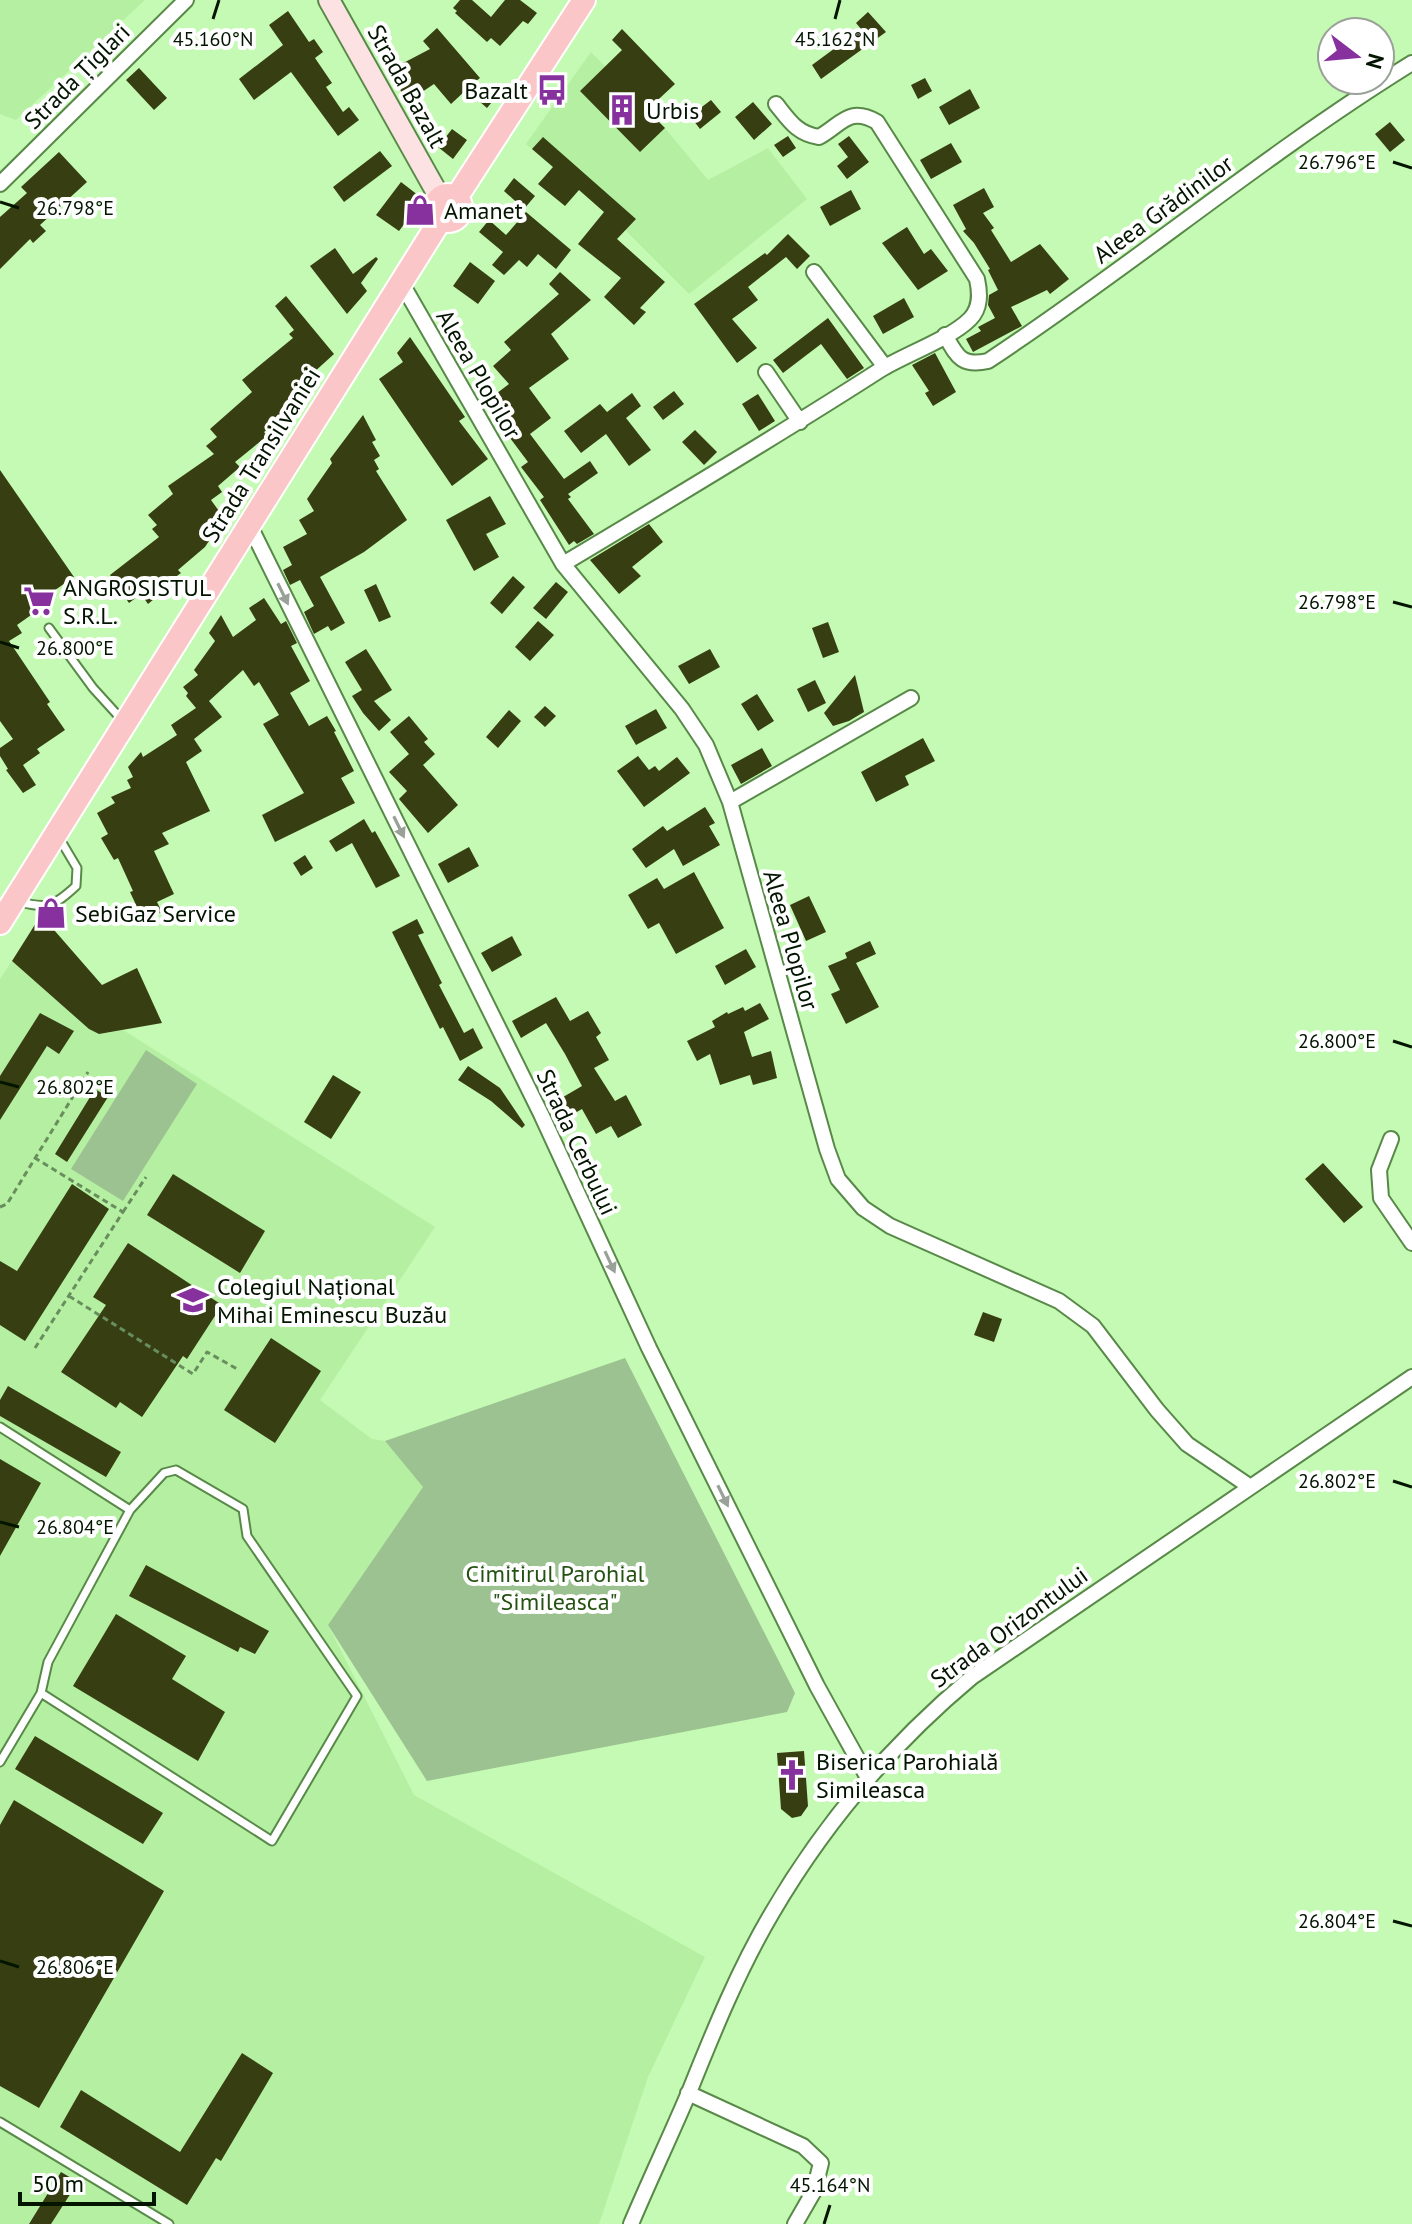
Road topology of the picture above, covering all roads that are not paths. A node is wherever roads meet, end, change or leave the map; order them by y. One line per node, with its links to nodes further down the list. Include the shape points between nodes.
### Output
1 (186, 0): 6 (street, Strada Țiglari)
2 (329, 0): 7 (main road, Strada Bazalt)
3 (584, 0): 7 (main road, Strada Transilvaniei)
4 (1412, 63): 10 (street, Aleea Grădinilor, via 1331,114 988,361 963,361)
5 (776, 104): 10 (street, via 796,130 819,137 856,115 877,122 977,279 977,309)
6 (0, 184)
7 (445, 205): 9 (main road, Strada Transilvaniei)
8 (814, 272): 11 (street)
9 (401, 282): 14 (main road, Strada Transilvaniei); 15 (street, Aleea Plopilor)
10 (945, 335): 11 (street)
11 (885, 367): 13 (street)
12 (766, 372): 13 (street)
13 (800, 422): 15 (street)
14 (249, 524): 18 (main road, Strada Transilvaniei); 31 (street, Strada Cerbului, one-way to 31, via 541,1114 649,1348)
15 (563, 564): 19 (street, Aleea Plopilor, via 695,727)
16 (49, 628): 18 (lane)
17 (911, 698): 19 (street)
18 (124, 723): 20 (main road, Strada Transilvaniei)
19 (730, 802): 27 (street, Aleea Plopilor, via 838,1179 863,1208 890,1226 1059,1301 1093,1326 1187,1444)
20 (56, 833): 21 (main road, Strada Transilvaniei); 21 (lane, via 77,868 76,886 57,903 41,907)
21 (14, 901): 22 (main road, Strada Transilvaniei)
22 (0, 923)
23 (1391, 1139): 24 (street, via 1379,1170 1381,1198)
24 (1412, 1243)
25 (1412, 1377): 27 (street, Strada Orizontului)
26 (0, 1427): 28 (lane)
27 (1249, 1486): 31 (street, Strada Orizontului, via 972,1677 930,1712)
28 (130, 1510): 29 (lane, via 48,1662); 29 (lane, via 164,1473 176,1470 243,1509 247,1536 357,1696 272,1841)
29 (41, 1693): 30 (lane)
30 (0, 1762)
31 (868, 1778): 32 (street, Strada Orizontului, via 772,1912)
32 (688, 2093): 35 (street, Strada Orizontului); 36 (street, via 814,2154 821,2163 819,2178)
33 (0, 2122): 34 (lane)
34 (169, 2224)
35 (631, 2224)
36 (795, 2224)

